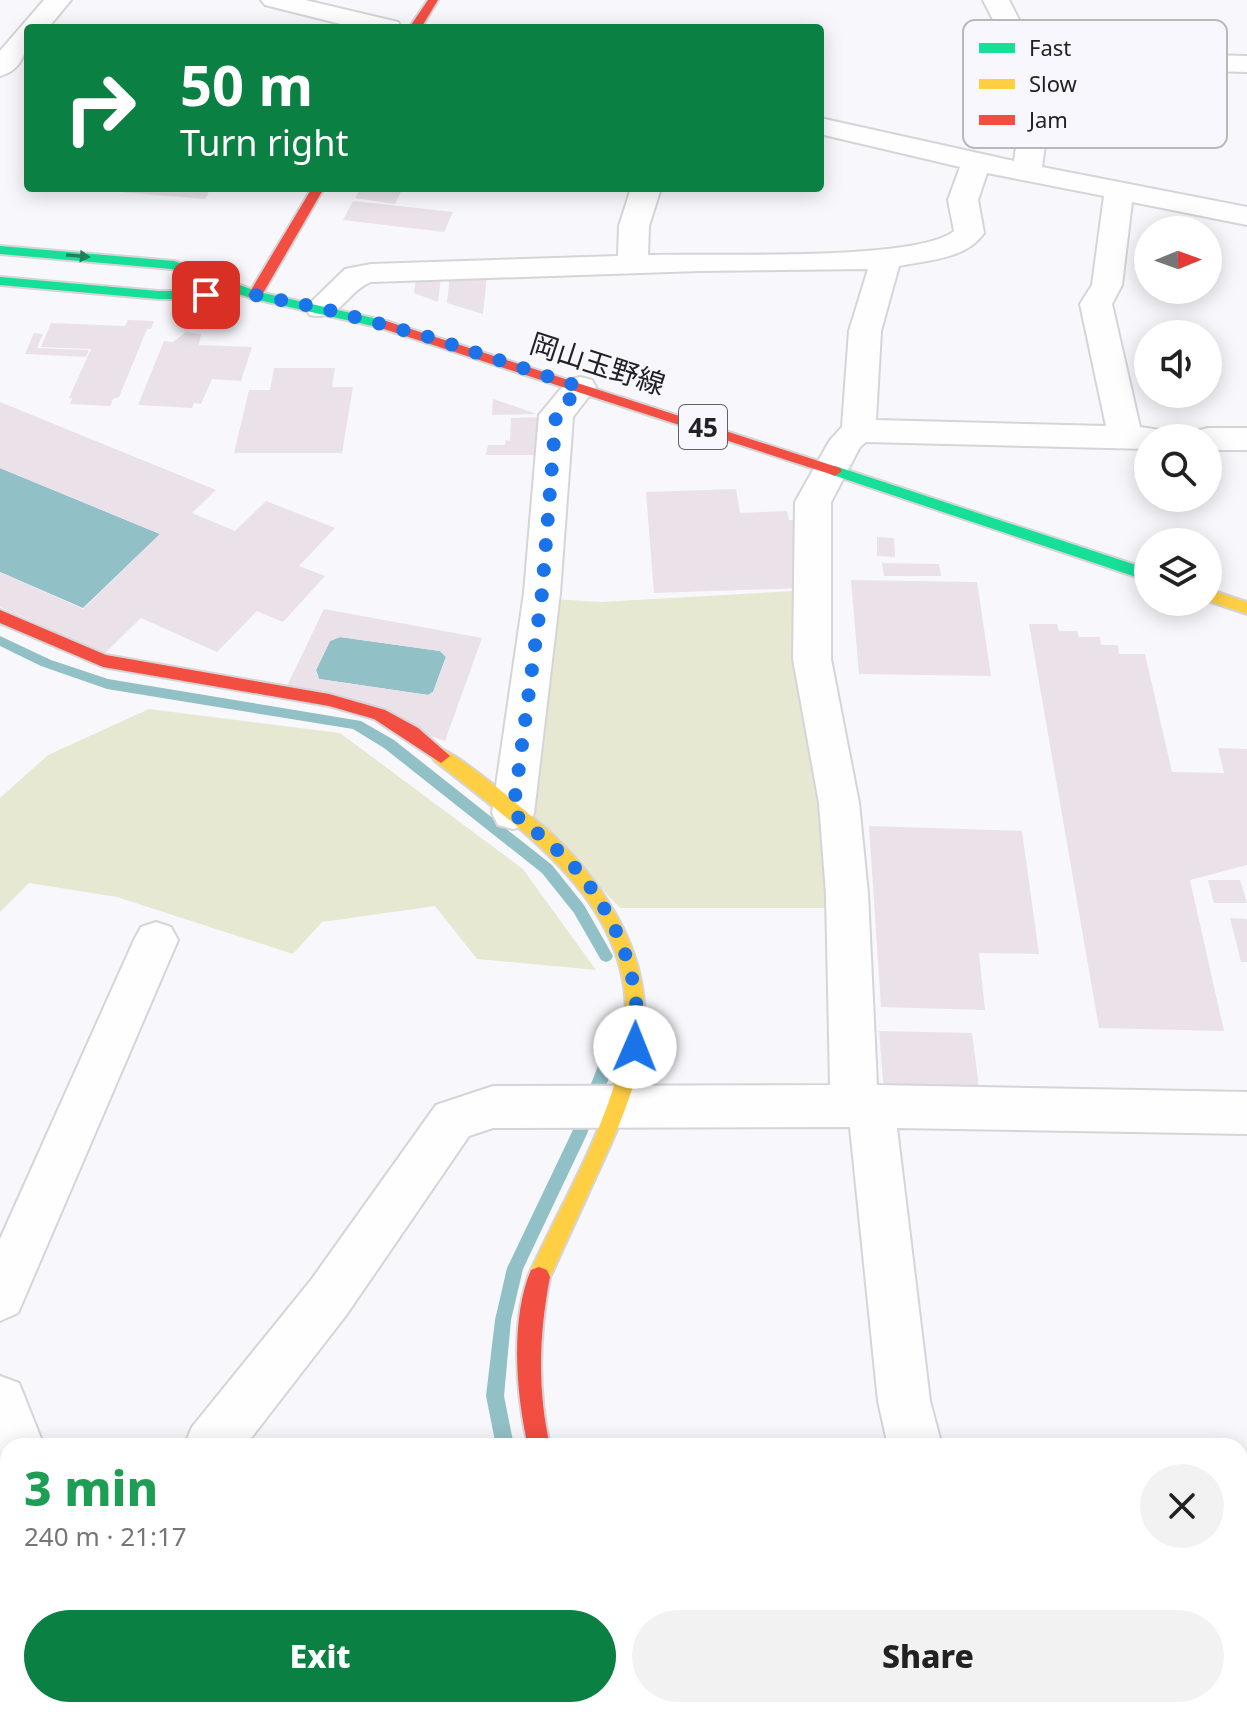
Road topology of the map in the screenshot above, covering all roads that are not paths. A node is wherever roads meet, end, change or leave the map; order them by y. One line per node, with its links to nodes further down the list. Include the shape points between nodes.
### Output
1 (58, 0): 7 (street)
2 (274, 0): 5 (street)
3 (433, 0): 9 (main road)
4 (996, 0): 6 (street)
5 (315, 4): 8 (street)
6 (1006, 20)
7 (37, 24)
8 (377, 24)
9 (418, 24)
10 (24, 40): 13 (street)
11 (1227, 64): 12 (street)
12 (1247, 64)
13 (0, 68)
14 (824, 127): 16 (street)
15 (1030, 148): 17 (street)
16 (976, 162): 17 (street); 23 (street, via 963,200 969,233 955,245)
17 (1027, 171): 18 (street)
18 (1119, 190): 21 (street); 29 (street, via 1107,285 1096,304)
19 (316, 192): 26 (main road)
20 (645, 192): 24 (street, via 634,226)
21 (1247, 216)
22 (0, 250): 26 (main road, 岡山玉野線 / 45, one-way to 26, via 174,265)
23 (886, 260): 24 (street); 30 (street, via 865,331)
24 (633, 266): 27 (street, via 371,273 356,276)
25 (0, 281): 26 (main road, 岡山玉野線 / 45, via 158,295)
26 (255, 295): 27 (main road, 岡山玉野線 / 45)
27 (321, 308): 28 (main road, 岡山玉野線 / 45)
28 (580, 387): 34 (main road, 岡山玉野線 / 45); 39 (street, via 556,415 542,593)
29 (1134, 428)
30 (859, 431): 31 (street); 34 (street)
31 (1134, 438)
32 (1222, 439): 33 (street)
33 (1247, 439)
34 (829, 469): 35 (main road, 岡山玉野線 / 45); 41 (street, via 813,502 812,659 839,803)
35 (1134, 570)
36 (1222, 600): 37 (main road)
37 (1247, 608)
38 (0, 616): 39 (main road, via 103,661 329,700 379,714 412,733)
39 (513, 813): 42 (main road, via 577,870 615,927 632,974 638,1026 632,1068)
40 (156, 940): 44 (street)
41 (862, 1107): 42 (street); 43 (street); 49 (street)
42 (598, 1109): 47 (street, via 493,1107 453,1120 329,1297); 48 (main road, via 539,1277 529,1325 531,1416)
43 (1247, 1113)
44 (0, 1296)
45 (0, 1402): 46 (street)
46 (14, 1438)
47 (217, 1438)
48 (537, 1438)
49 (913, 1438)

